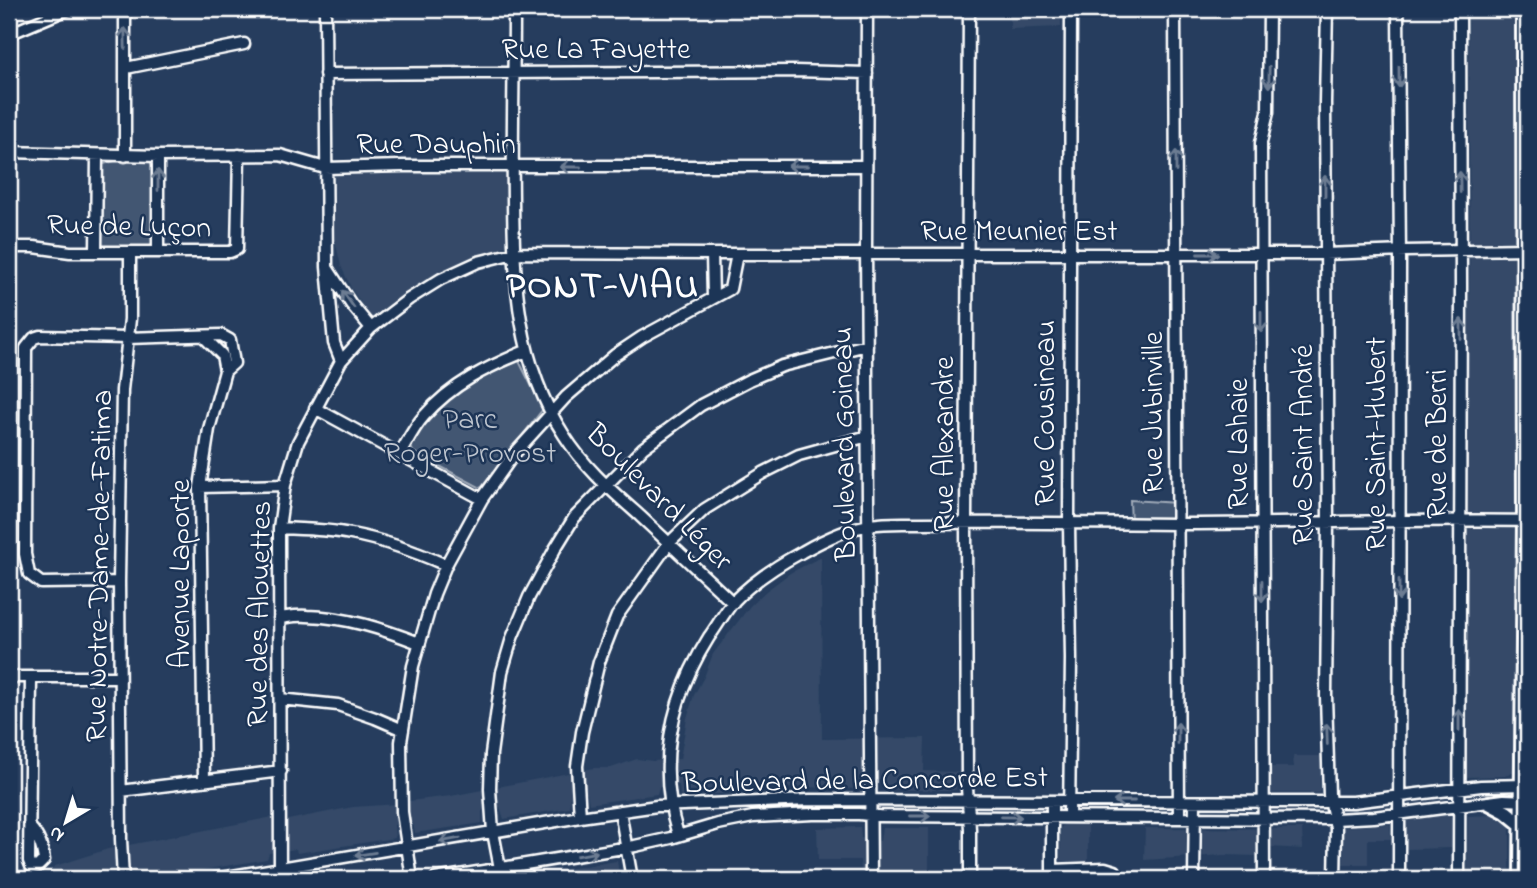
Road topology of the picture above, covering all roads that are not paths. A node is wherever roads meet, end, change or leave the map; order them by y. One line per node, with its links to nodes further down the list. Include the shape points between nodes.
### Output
1 (68, 9): 14 (street)
2 (125, 9): 16 (street, one-way to 2)
3 (325, 9): 19 (street)
4 (514, 9): 17 (street, Boulevard Léger)
5 (867, 9): 18 (street, Boulevard Goineau)
6 (969, 9): 39 (street, Rue Alexandre)
7 (1071, 9): 40 (street, Rue Cousineau)
8 (1175, 9): 41 (street, Rue Jubinville, one-way to 8)
9 (1269, 9): 42 (street, Rue Lahaie, one-way to 42, via 1268,112 1261,143)
10 (1326, 9): 43 (street, Rue Saint André, one-way to 10)
11 (1398, 9): 31 (street, Rue Saint-Hubert, one-way to 31)
12 (1460, 9): 30 (street, Rue de Berri, one-way to 12)
13 (1523, 9): 29 (main road)
14 (9, 34)
15 (244, 44): 16 (street)
16 (126, 68): 23 (street)
17 (514, 73): 18 (street, Rue La Fayette); 19 (street, Rue La Fayette); 26 (street, Boulevard Léger)
18 (867, 73): 25 (street, Boulevard Goineau)
19 (325, 74): 27 (street)
20 (9, 152): 21 (street, Rue Dauphin)
21 (97, 155): 23 (street, Rue Dauphin); 32 (street)
22 (239, 155): 24 (street, Rue Dauphin); 27 (street, Rue Dauphin, via 279,155); 34 (street, Rue de Luçon, via 237,249)
23 (125, 156): 24 (street, Rue Dauphin)
24 (158, 156): 34 (street, one-way to 24)
25 (866, 166): 26 (street, Rue Dauphin, one-way to 26); 38 (street, Boulevard Goineau)
26 (513, 167): 27 (street, Rue Dauphin); 35 (street, Boulevard Léger)
27 (325, 168): 44 (street)
28 (9, 247): 32 (street, Rue de Luçon)
29 (1526, 249): 30 (street, Rue Meunier Est); 62 (main road)
30 (1461, 250): 31 (street, Rue Meunier Est); 61 (street, Rue de Berri, one-way to 30)
31 (1400, 251): 43 (street, Rue Meunier Est); 64 (street, Rue Saint-Hubert)
32 (96, 252): 33 (street, Rue de Luçon)
33 (130, 253): 34 (street, Rue de Luçon); 48 (street, Rue Notre-Dame-de-Fatima)
34 (158, 253)
35 (514, 253): 36 (street, Rue Meunier Est); 46 (street, Rue des Alouettes, via 478,262 441,279); 50 (street, Boulevard Léger)
36 (712, 254): 37 (street, Rue Meunier Est); 45 (street)
37 (737, 254): 38 (street, Rue Meunier Est); 45 (street, via 730,289)
38 (866, 254): 39 (street, Rue Meunier Est); 49 (street, Boulevard Goineau)
39 (968, 254): 40 (street, Rue Meunier Est); 63 (street, Rue Alexandre)
40 (1069, 254): 41 (street, Rue Meunier Est); 65 (street, Rue Cousineau)
41 (1177, 254): 42 (street, Rue Meunier Est, one-way to 42); 68 (street, Rue Jubinville)
42 (1261, 254): 43 (street, Rue Meunier Est); 66 (street, Rue Lahaie, one-way to 66)
43 (1325, 254): 67 (street, Rue Saint André)
44 (327, 267): 46 (street, one-way to 44); 51 (street, via 334,343)
45 (713, 297): 54 (street, via 615,355)
46 (371, 328): 51 (street, Rue des Alouettes)
47 (203, 336): 48 (street, Avenue Laporte); 52 (street, via 222,355); 52 (street, Avenue Laporte, via 221,335 230,340 234,363)
48 (127, 338): 73 (street, Rue Notre-Dame-de-Fatima, via 122,390); 73 (street, Avenue Laporte, via 40,336 26,348 25,554 29,574 41,583)
49 (867, 345): 55 (street, Boulevard Goineau); 58 (street, via 782,366 701,405 643,448)
50 (527, 351): 54 (street, Boulevard Léger); 56 (street, via 466,379 443,397 422,418)
51 (341, 361): 53 (street, Rue des Alouettes)
52 (225, 371): 59 (street, Avenue Laporte)
53 (315, 408): 56 (street); 57 (street, Rue des Alouettes)
54 (552, 412): 58 (street, Boulevard Léger, via 588,468); 60 (street)
55 (868, 436): 69 (street, Boulevard Goineau); 71 (street, via 799,455 763,473 705,509)
56 (400, 454): 60 (street)
57 (285, 485): 59 (street); 70 (street, Rue des Alouettes)
58 (606, 485): 71 (street, Boulevard Léger); 113 (street, via 555,549 512,638 502,672 491,754)
59 (200, 487): 83 (street, Avenue Laporte)
60 (482, 499): 72 (street)
61 (1460, 520): 62 (street); 64 (street); 85 (street, Rue de Berri, one-way to 61)
62 (1526, 520): 84 (main road)
63 (967, 522): 65 (street); 69 (street); 89 (street, Rue Alexandre)
64 (1399, 522): 67 (street); 87 (street, Rue Saint-Hubert, one-way to 87)
65 (1069, 523): 68 (street); 91 (street, Rue Cousineau)
66 (1262, 523): 67 (street); 68 (street); 95 (street, Rue Lahaie, one-way to 95)
67 (1328, 523): 96 (street, Rue Saint André, one-way to 67, via 1326,696)
68 (1177, 524): 93 (street, Rue Jubinville, one-way to 68)
69 (869, 525): 74 (street, via 841,533 784,562); 88 (street, Boulevard Goineau)
70 (279, 527): 72 (street, via 353,534); 75 (street, Rue des Alouettes)
71 (669, 543): 74 (street, Boulevard Léger); 104 (street, via 617,616 598,662 577,765)
72 (446, 565): 76 (street)
73 (120, 582): 79 (street, Rue Notre-Dame-de-Fatima)
74 (733, 603): 99 (street, via 704,646 677,704 669,736)
75 (279, 618): 76 (street, via 341,620); 80 (street, Rue des Alouettes)
76 (419, 643): 81 (street)
77 (9, 677): 78 (street)
78 (31, 677): 79 (street); 112 (street)
79 (119, 677): 86 (street, Rue Notre-Dame-de-Fatima)
80 (280, 699): 81 (street, via 338,705); 82 (street, Rue des Alouettes)
81 (403, 730): 115 (street, via 402,812)
82 (281, 771): 83 (street); 117 (street, Rue des Alouettes)
83 (204, 780): 86 (street)
84 (1525, 785): 85 (street, Boulevard de la Concorde Est); 92 (main road)
85 (1459, 789): 87 (street, Boulevard de la Concorde Est); 98 (street, Rue de Berri)
86 (121, 791): 120 (street, Rue Notre-Dame-de-Fatima)
87 (1398, 798): 96 (street, Boulevard de la Concorde Est); 101 (street, Rue Saint-Hubert)
88 (870, 800): 89 (street, Boulevard de la Concorde Est); 99 (street, Boulevard de la Concorde Est); 102 (street, Boulevard Goineau)
89 (968, 800): 90 (street, Boulevard de la Concorde Est); 103 (street, Rue Alexandre)
90 (1052, 801): 91 (street, Boulevard de la Concorde Est); 105 (street)
91 (1069, 801): 93 (street, Boulevard de la Concorde Est, one-way to 91); 106 (street, Rue Cousineau)
92 (1525, 801): 97 (street, Boulevard de la Concorde Est); 111 (main road)
93 (1179, 802): 94 (street, Boulevard de la Concorde Est); 107 (street, Rue Jubinville)
94 (1195, 802): 95 (street, Boulevard de la Concorde Est); 108 (street)
95 (1263, 802): 96 (street, Boulevard de la Concorde Est); 109 (street, Rue Lahaie)
96 (1331, 803): 110 (street, Rue Saint André)
97 (1489, 803): 98 (street, Boulevard de la Concorde Est); 111 (main road)
98 (1459, 805): 101 (street, Boulevard de la Concorde Est); 132 (street, Rue de Berri)
99 (671, 806): 100 (street, Boulevard de la Concorde Est); 114 (street)
100 (620, 811): 104 (street, Boulevard de la Concorde Est); 116 (street)
101 (1398, 814): 110 (street, Boulevard de la Concorde Est); 131 (street, Rue Saint-Hubert)
102 (870, 815): 103 (street, Boulevard de la Concorde Est, one-way to 103); 114 (street, Boulevard de la Concorde Est, via 753,817); 125 (street, Boulevard Goineau)
103 (970, 816): 105 (street, Boulevard de la Concorde Est, one-way to 105); 126 (street, Rue Alexandre)
104 (580, 817): 113 (street, Boulevard de la Concorde Est)
105 (1052, 817): 106 (street, Boulevard de la Concorde Est); 119 (street)
106 (1069, 817): 107 (street, Boulevard de la Concorde Est)
107 (1178, 818): 108 (street, Boulevard de la Concorde Est)
108 (1195, 818): 109 (street, Boulevard de la Concorde Est); 128 (street)
109 (1264, 818): 110 (street, Boulevard de la Concorde Est); 129 (street, Rue Lahaie)
110 (1335, 819): 130 (street, Rue Saint André)
111 (1522, 825): 133 (main road)
112 (30, 827)
113 (493, 832): 115 (street, Boulevard de la Concorde Est, one-way to 115); 118 (street)
114 (678, 835): 116 (street, Boulevard de la Concorde Est)
115 (407, 847): 117 (street, Boulevard de la Concorde Est, one-way to 117); 122 (street)
116 (626, 847): 118 (street, Boulevard de la Concorde Est, one-way to 116); 124 (street)
117 (280, 874): 121 (street, Boulevard de la Concorde Est)
118 (501, 874): 123 (street, Boulevard de la Concorde Est)
119 (1052, 874): 127 (street, via 1105,868 1115,871)
120 (123, 879)
121 (215, 879)
122 (412, 879)
123 (435, 879)
124 (632, 879)
125 (871, 879)
126 (971, 879)
127 (1117, 879)
128 (1195, 879)
129 (1264, 879)
130 (1335, 879)
131 (1399, 879)
132 (1459, 879)
133 (1521, 879)

